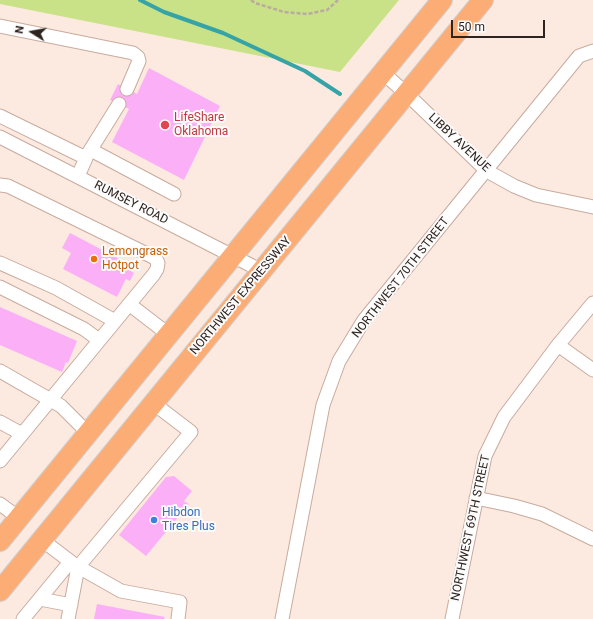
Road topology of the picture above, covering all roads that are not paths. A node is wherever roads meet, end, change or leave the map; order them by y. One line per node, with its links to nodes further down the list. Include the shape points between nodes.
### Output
1 (442, 0): 5 (highway)
2 (483, 0): 7 (highway, NORTHWEST EXPRESSWAY)
3 (0, 26): 6 (street, via 133,53 139,61)
4 (592, 52): 14 (street, NORTHWEST 70TH STREET, via 579,56)
5 (383, 73): 7 (street, LIBBY AVENUE); 19 (highway)
6 (127, 89)
7 (407, 94): 14 (street, LIBBY AVENUE); 21 (highway, NORTHWEST EXPRESSWAY)
8 (119, 104): 13 (street)
9 (0, 116): 10 (street)
10 (33, 132): 12 (street); 13 (street)
11 (0, 136): 12 (street, RUMSEY ROAD)
12 (23, 148): 15 (street, RUMSEY ROAD)
13 (88, 154): 15 (street); 17 (street)
14 (487, 171): 18 (street, LIBBY AVENUE, via 536,195); 50 (street, NORTHWEST 70TH STREET, via 364,320 339,361 323,405)
15 (78, 176): 19 (street, RUMSEY ROAD)
16 (0, 186): 24 (street, via 8,186 156,259 157,268)
17 (174, 194)
18 (593, 207)
19 (233, 255): 21 (street, RUMSEY ROAD); 26 (highway)
20 (0, 262): 25 (street, via 56,288)
21 (262, 271): 32 (highway, NORTHWEST EXPRESSWAY)
22 (0, 287): 27 (street)
23 (593, 303): 28 (street, NORTHWEST 69TH STREET)
24 (129, 304): 25 (street); 26 (street)
25 (115, 321): 27 (street)
26 (168, 334): 34 (highway)
27 (99, 340): 31 (street)
28 (558, 345): 29 (street); 37 (street, NORTHWEST 69TH STREET, via 504,417 485,456)
29 (593, 370)
30 (0, 371): 31 (street)
31 (50, 400): 34 (street, via 61,406); 35 (street)
32 (153, 403): 41 (highway, NORTHWEST EXPRESSWAY); 43 (street, via 191,432)
33 (0, 422): 35 (street)
34 (88, 433): 39 (highway)
35 (22, 434): 36 (street)
36 (0, 461)
37 (476, 498): 40 (street, via 542,514); 51 (street, NORTHWEST 69TH STREET)
38 (0, 504): 39 (street)
39 (19, 518): 41 (highway); 42 (highway)
40 (593, 539)
41 (42, 540): 43 (street); 44 (highway, NORTHWEST EXPRESSWAY)
42 (0, 541)
43 (74, 564): 45 (street); 46 (street); 49 (street, via 120,591 180,602)
44 (0, 592)
45 (40, 599): 46 (street); 47 (street)
46 (71, 605): 48 (street)
47 (23, 619)
48 (68, 619)
49 (178, 619)
50 (282, 619)
51 (452, 619)

